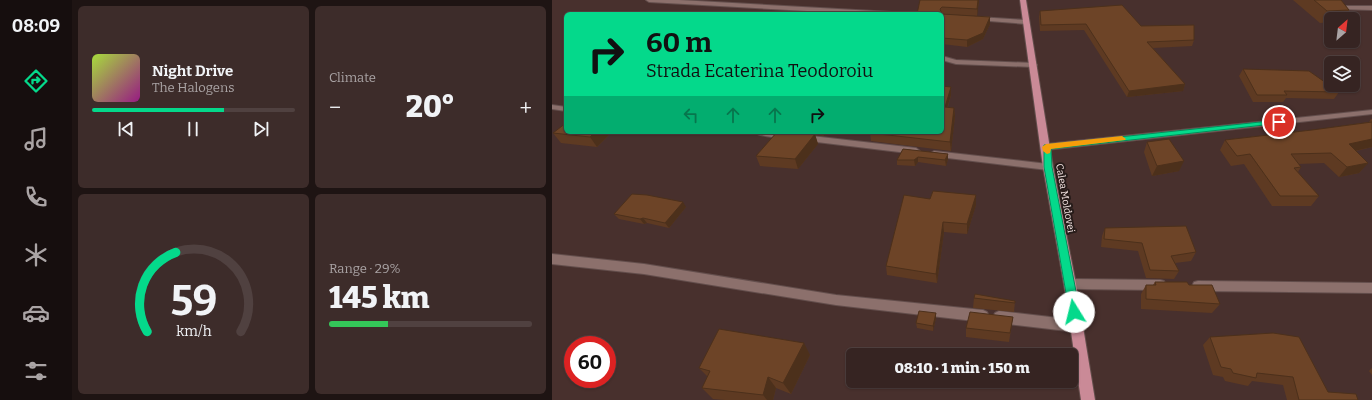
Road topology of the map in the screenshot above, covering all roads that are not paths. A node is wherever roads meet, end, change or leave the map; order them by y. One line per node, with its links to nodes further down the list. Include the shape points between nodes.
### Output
1 (649, 0): 5 (street)
2 (1024, 0): 7 (main road, Calea Moldovei)
3 (1325, 6): 4 (lane)
4 (1372, 8)
5 (857, 12)
6 (973, 19): 7 (street)
7 (1026, 22): 9 (main road, Calea Moldovei)
8 (944, 59): 9 (street, via 956,62)
9 (1033, 65): 14 (main road, Calea Moldovei)
10 (552, 107): 11 (street)
11 (564, 109)
12 (1372, 112): 14 (street)
13 (775, 134): 15 (street)
14 (1046, 147): 15 (main road, Calea Moldovei)
15 (1048, 167): 17 (main road, Calea Moldovei)
16 (552, 259): 21 (street, via 644,269 836,300)
17 (1070, 284): 18 (street); 21 (main road, Calea Moldovei)
18 (1173, 286)
19 (1189, 286): 20 (street)
20 (1372, 288)
21 (1076, 326): 22 (main road, Calea Moldovei)
22 (1088, 400)

